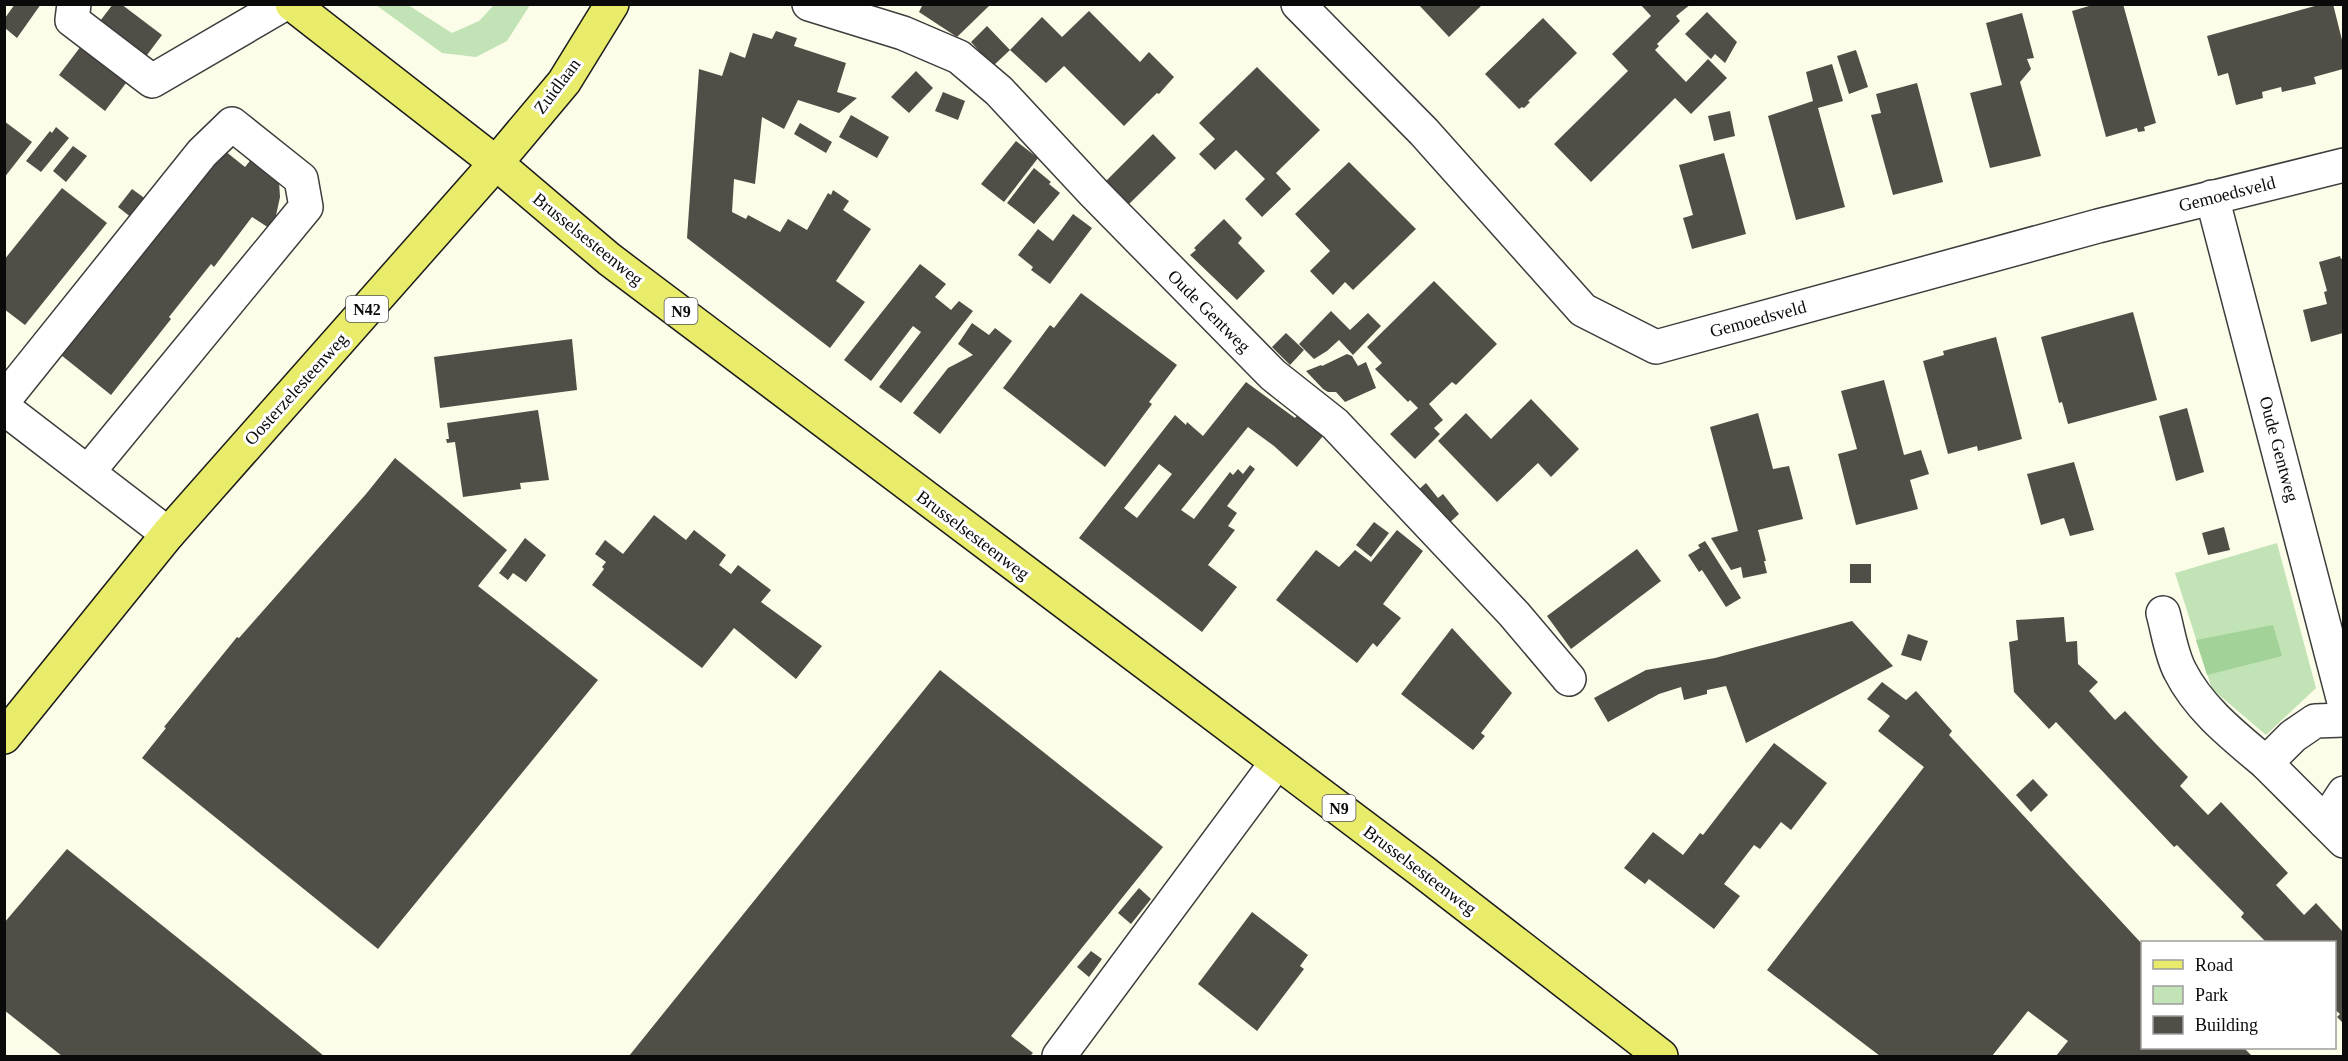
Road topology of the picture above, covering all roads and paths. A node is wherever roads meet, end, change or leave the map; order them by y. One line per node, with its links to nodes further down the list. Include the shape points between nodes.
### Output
1 (74, 4): 2 (street, via 72,20 152,81)
2 (284, 4)
3 (292, 4): 7 (main road, Brusselsesteenweg / N9)
4 (612, 4): 7 (main road, Zuidlaan, via 564,82)
5 (809, 4): 15 (street, Oude Gentweg, via 903,33 959,57 999,91 1094,194 1273,375 1335,424 1514,614)
6 (1298, 4): 9 (street, Gemoedsveld, via 1424,132 1583,310 1656,347)
7 (496, 163): 13 (main road, Oosterzelesteenweg / N42); 19 (main road, Brusselsesteenweg / N9, via 617,265)
8 (2343, 165): 9 (street, Gemoedsveld)
9 (2212, 197): 16 (street, Oude Gentweg)
10 (4, 399): 12 (street, via 202,153 232,124 301,179 306,207)
11 (4, 408): 12 (street)
12 (88, 472): 13 (street)
13 (168, 534): 18 (main road, Oosterzelesteenweg / N42)
14 (2163, 613): 20 (street, via 2179,670 2199,702)
15 (1569, 679)
16 (2343, 702)
17 (2343, 720): 20 (street, via 2315,721)
18 (4, 737)
19 (1277, 762): 23 (street); 24 (main road, Brusselsesteenweg / N9)
20 (2266, 763): 22 (street)
21 (2343, 793): 22 (street)
22 (2334, 832)
23 (1059, 1056)
24 (1661, 1056)

